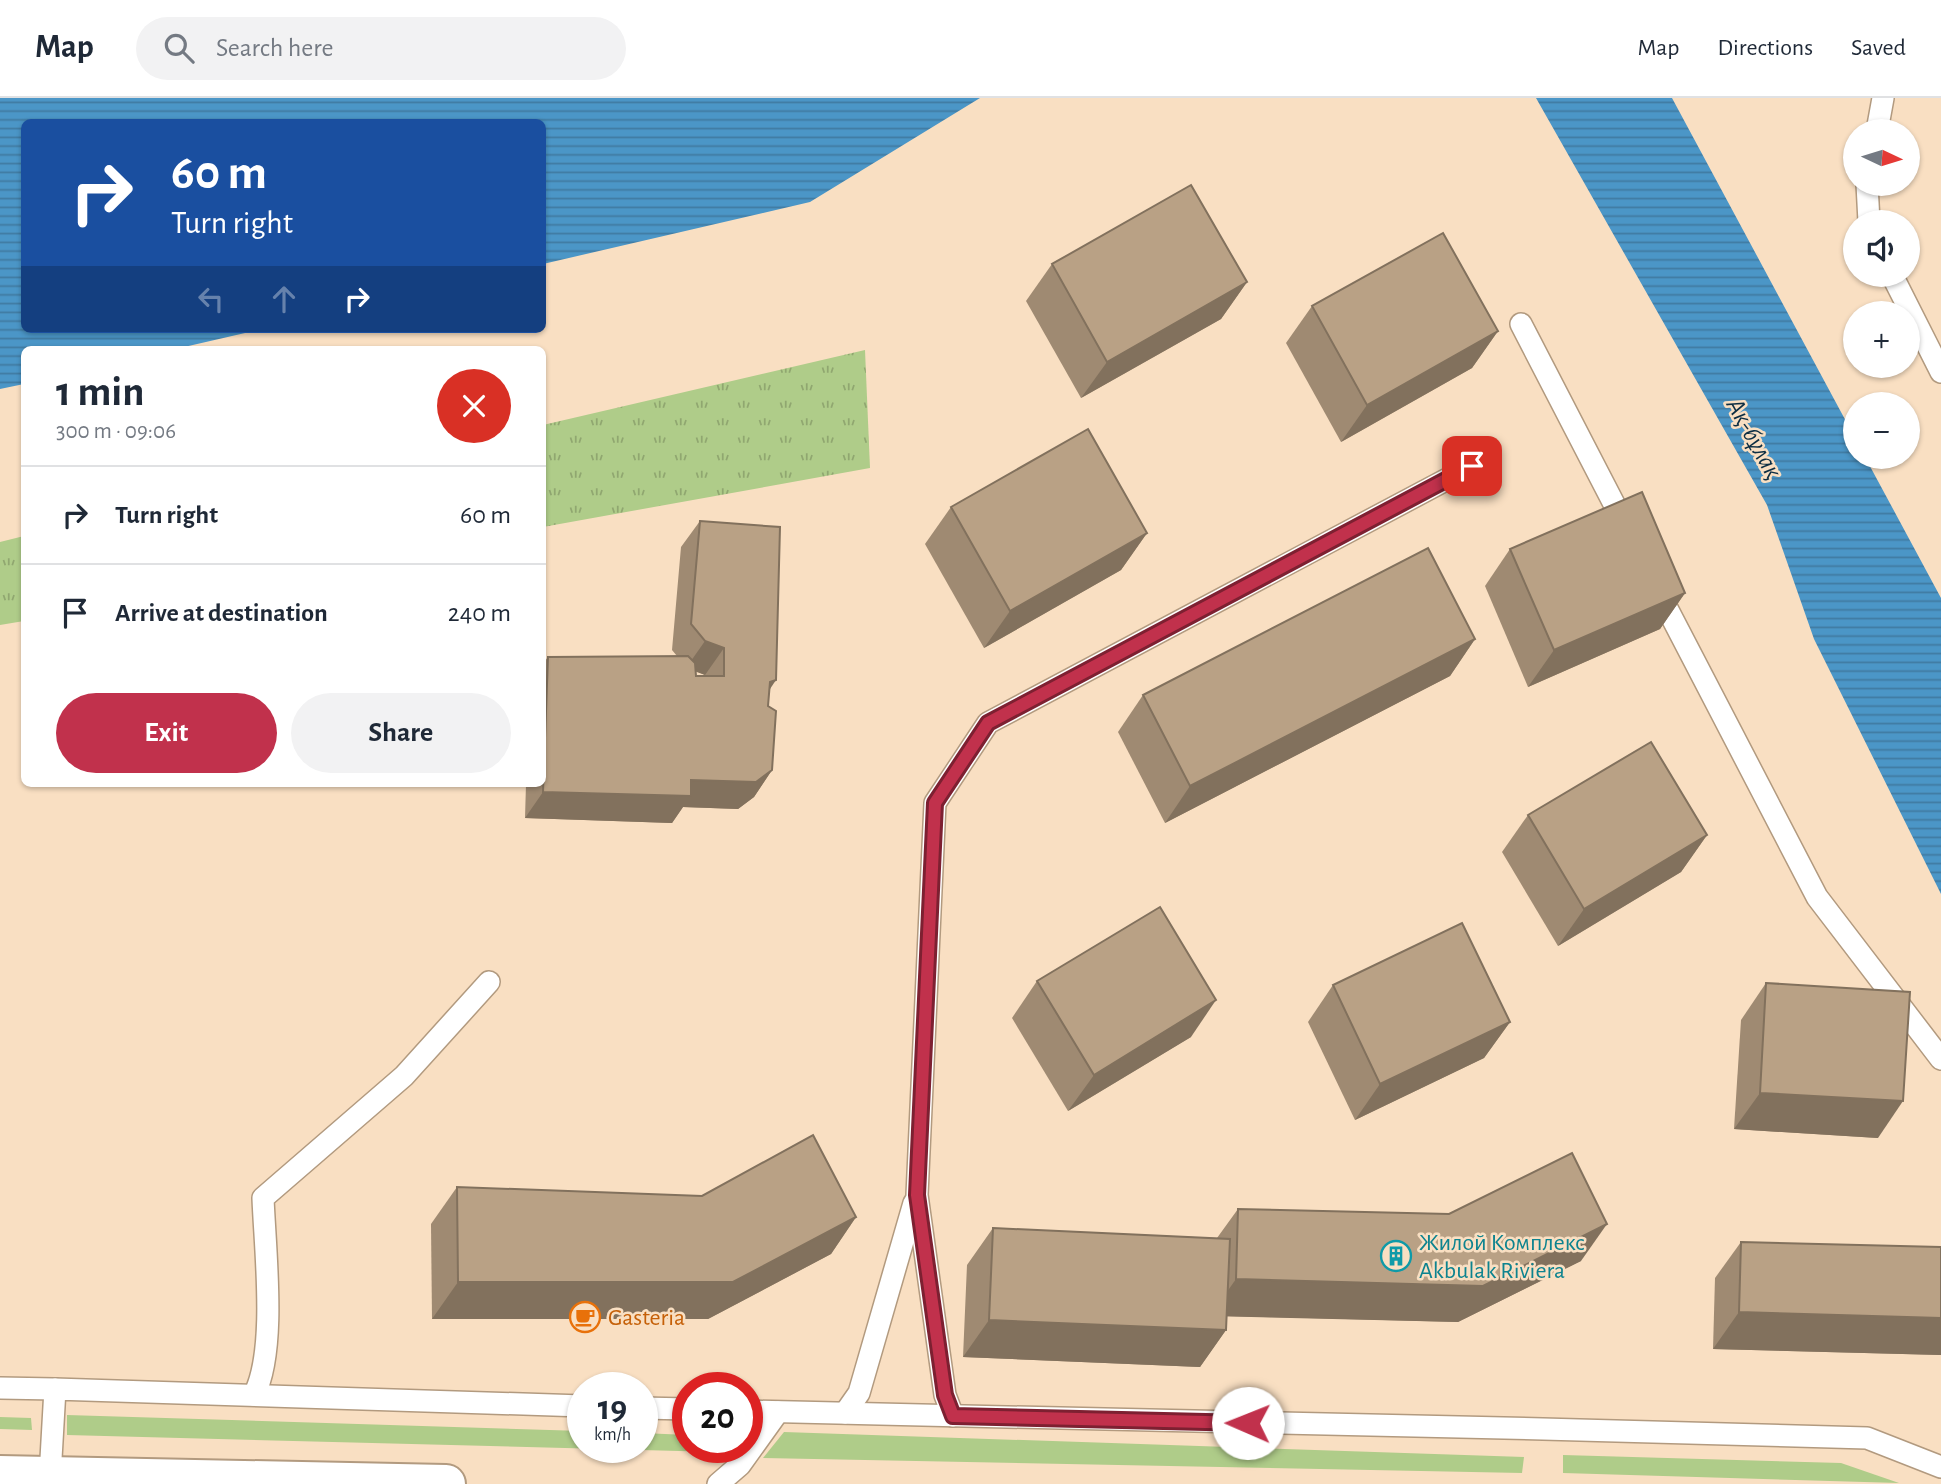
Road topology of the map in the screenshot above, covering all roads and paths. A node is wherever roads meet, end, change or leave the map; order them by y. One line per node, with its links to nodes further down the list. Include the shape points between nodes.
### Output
1 (1884, 98): 2 (lane)
2 (1880, 119)
3 (1898, 287): 5 (lane)
4 (1521, 324): 7 (lane)
5 (1941, 372)
6 (1472, 466): 11 (lane, via 988,723 935,803)
7 (1634, 543)
8 (1647, 568): 10 (lane, via 1817,897)
9 (489, 982): 14 (lane, via 404,1076 263,1198 268,1323 262,1378)
10 (1941, 1059)
11 (917, 1195): 18 (lane, via 859,1392); 19 (lane, via 945,1395)
12 (0, 1388): 13 (lane)
13 (55, 1389): 14 (lane); 22 (lane)
14 (254, 1395): 15 (lane)
15 (567, 1405)
16 (763, 1412): 17 (lane)
17 (778, 1412): 18 (lane); 24 (lane, via 740,1465)
18 (845, 1413): 19 (lane)
19 (953, 1416): 20 (lane, via 1867,1438)
20 (1941, 1467)
21 (0, 1475): 22 (main road)
22 (50, 1476): 23 (main road)
23 (446, 1484)
24 (718, 1484)

